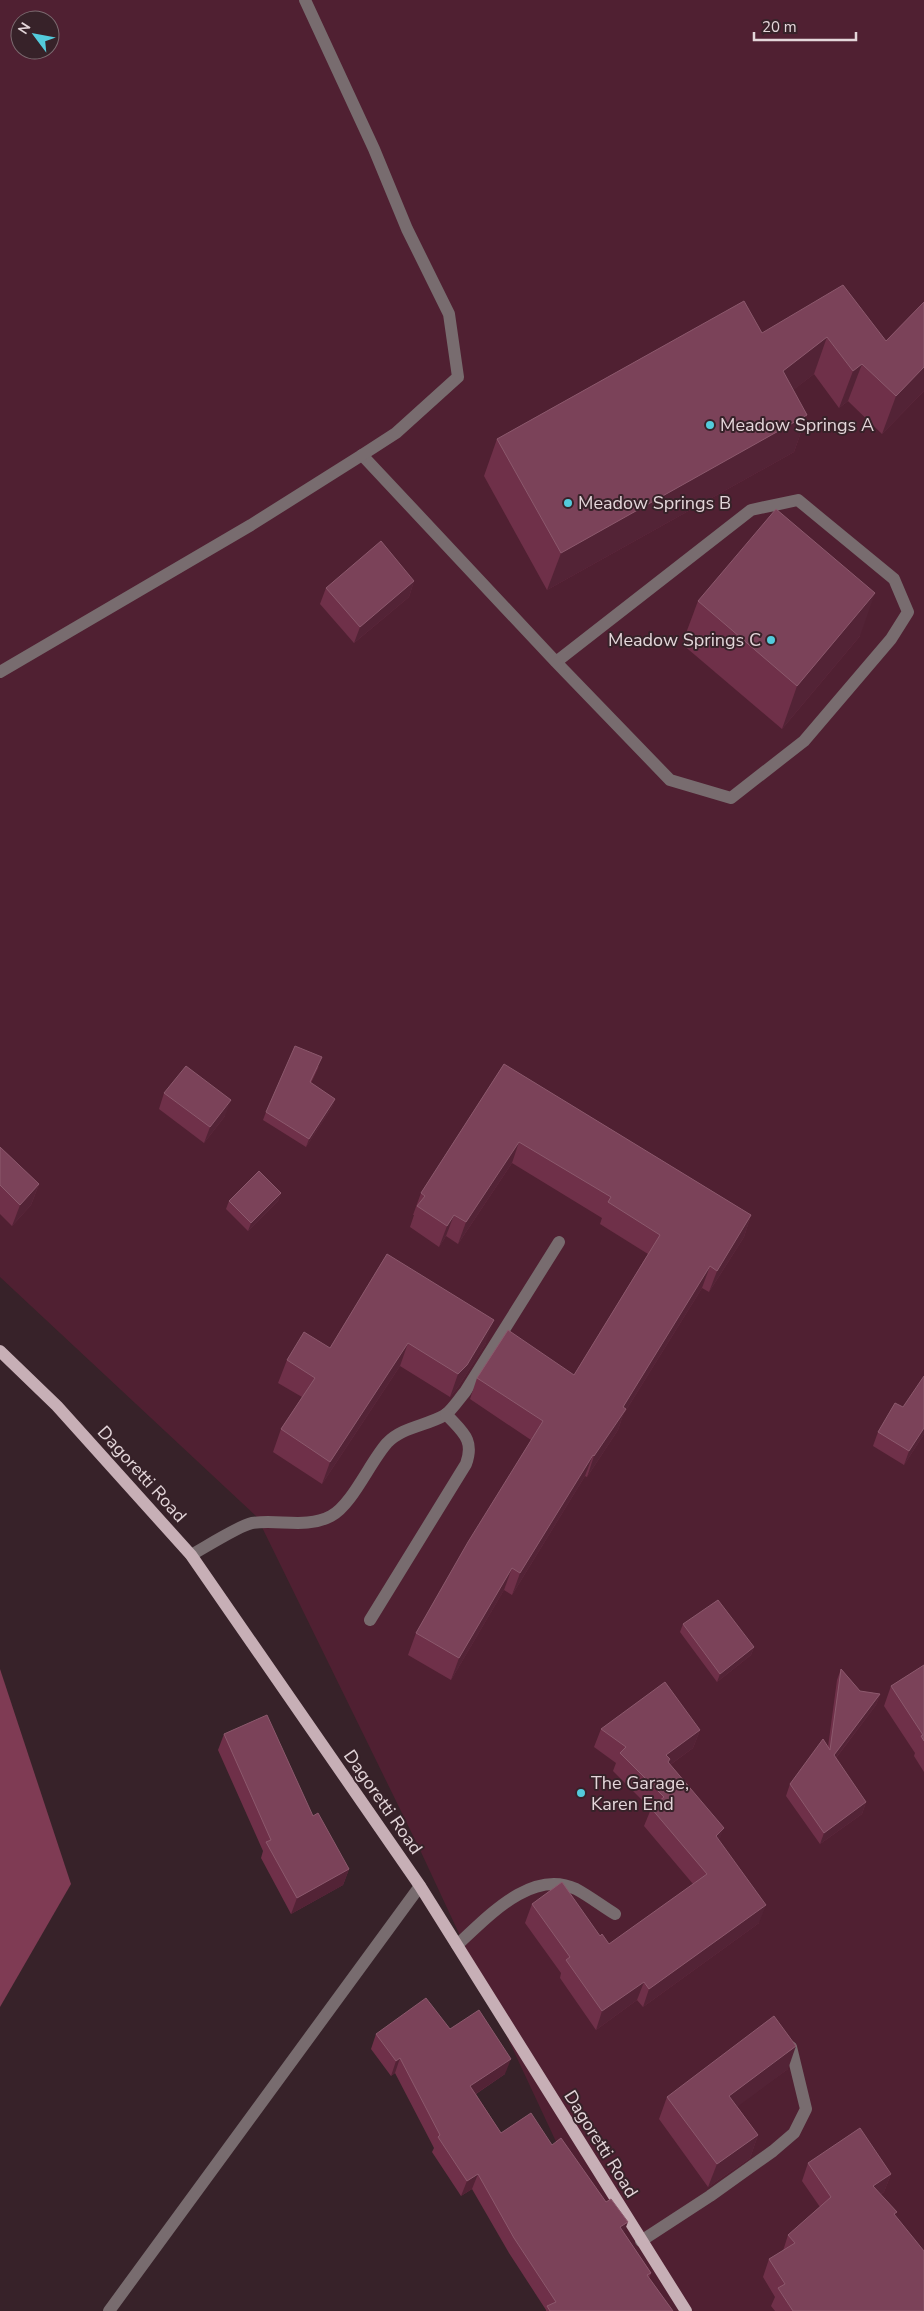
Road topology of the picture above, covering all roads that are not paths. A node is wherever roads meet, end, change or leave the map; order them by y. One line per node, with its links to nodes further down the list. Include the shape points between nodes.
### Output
1 (305, 0): 2 (street, via 407,229 449,314 458,377 396,433)
2 (362, 455): 3 (street); 4 (street, via 251,525)
3 (556, 662): 3 (street, via 670,780 731,798 804,741 891,639 908,612 894,580 798,500 751,510)
4 (0, 672)
5 (559, 1242): 7 (street, via 465,1392)
6 (0, 1351): 8 (main road, Dagoretti Road, via 57,1406)
7 (446, 1414): 8 (street, via 400,1432 387,1444 344,1505 332,1516 293,1524 251,1523); 9 (street, via 468,1438 471,1451)
8 (191, 1555): 10 (main road, Dagoretti Road)
9 (370, 1620)
10 (420, 1886): 12 (main road, Dagoretti Road); 15 (street)
11 (615, 1914): 12 (street, via 575,1889 536,1886 501,1906)
12 (457, 1945): 14 (main road, Dagoretti Road)
13 (791, 2047): 14 (street, via 806,2109 794,2133 710,2196)
14 (641, 2241): 16 (main road, Dagoretti Road)
15 (109, 2311)
16 (686, 2311)

